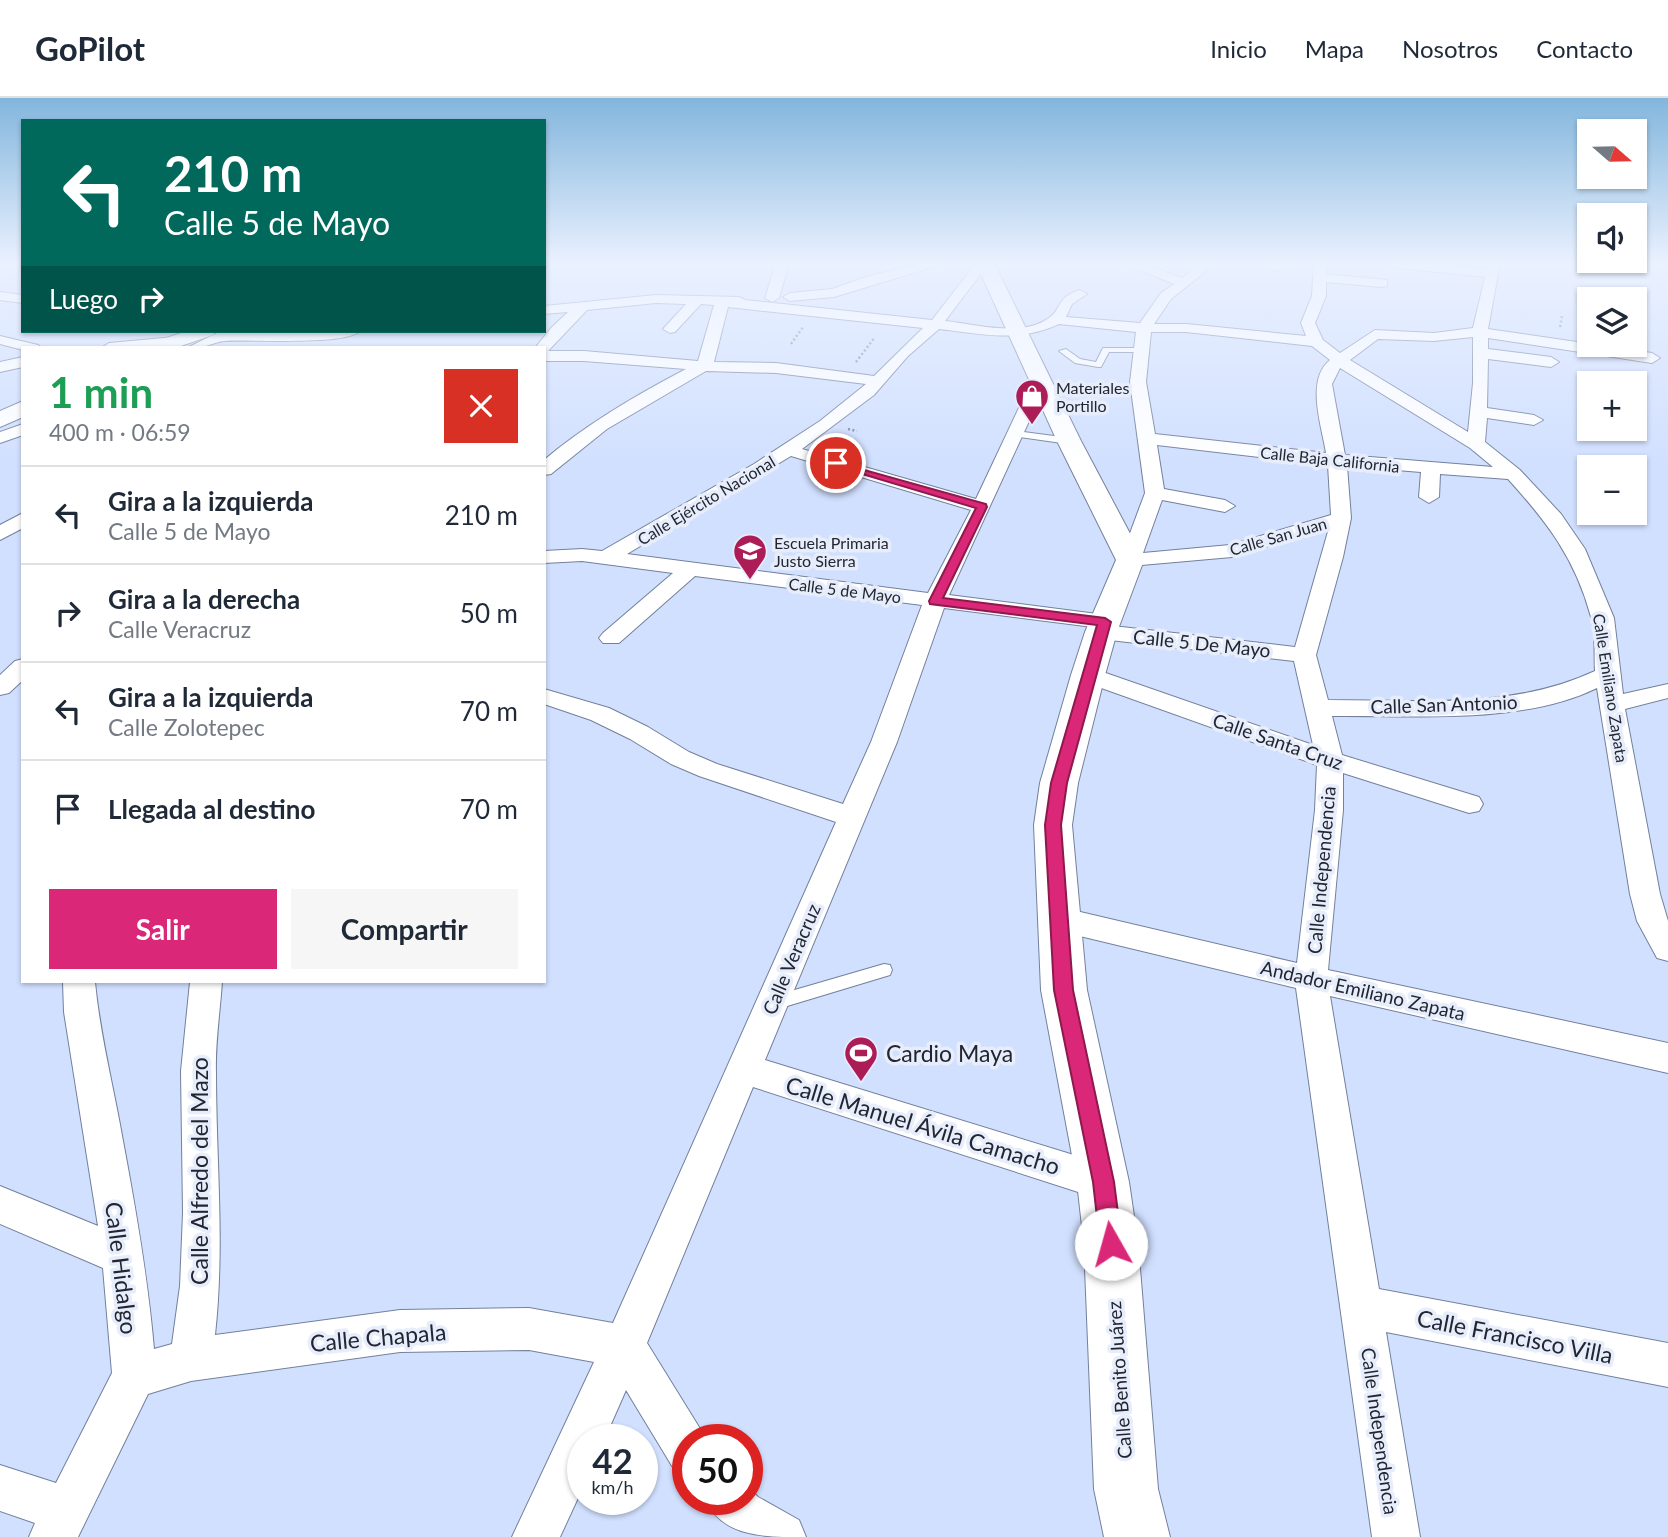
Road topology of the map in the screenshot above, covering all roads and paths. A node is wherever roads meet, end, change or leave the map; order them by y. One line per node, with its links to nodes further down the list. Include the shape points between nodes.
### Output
1 (557, 330): 23 (street)
2 (714, 330): 31 (street)
3 (929, 330): 35 (street, Calle Ejército Nacional)
4 (988, 330): 15 (street)
5 (1016, 330): 15 (main road)
6 (1034, 330): 15 (street)
7 (1143, 330): 24 (street)
8 (1206, 330): 19 (street)
9 (1311, 330): 19 (street)
10 (1372, 330): 28 (street)
11 (1394, 330): 12 (street, via 1434,337)
12 (1480, 332): 25 (street); 27 (street)
13 (219, 333): 18 (main road)
14 (341, 333): 22 (street)
15 (1017, 333): 32 (main road)
16 (876, 337): 34 (path)
17 (0, 340): 20 (street)
18 (169, 342): 21 (street)
19 (1316, 342): 28 (street, Calle Emiliano Zapata)
20 (25, 346)
21 (129, 346)
22 (323, 346)
23 (544, 346)
24 (1140, 350): 32 (lane, via 1106,349 1098,365 1078,361); 43 (street, via 1138,382)
25 (1480, 353): 30 (street); 37 (street)
26 (546, 356): 31 (street)
27 (1651, 358)
28 (1340, 361): 45 (street, Calle Emiliano Zapata); 47 (street, via 1331,367 1324,384)
29 (21, 362): 33 (street)
30 (1553, 362)
31 (705, 365): 34 (street); 48 (street, via 620,412)
32 (1051, 365): 41 (street, Calle Veracruz); 44 (main road)
33 (0, 367)
34 (844, 376): 35 (street)
35 (877, 381): 46 (street, Calle Ejército Nacional)
36 (21, 409): 38 (main road)
37 (1480, 412): 39 (street); 45 (street)
38 (0, 420)
39 (1534, 420)
40 (21, 430): 42 (street)
41 (1016, 433): 44 (lane); 54 (street, Calle Veracruz)
42 (0, 438)
43 (1148, 439): 47 (street, Calle Baja California); 51 (street)
44 (1069, 441): 60 (main road)
45 (1476, 444): 50 (street, Calle Emiliano Zapata)
46 (789, 450): 54 (street); 59 (street, Calle Ejército Nacional)
47 (1336, 460): 49 (street, Calle Baja California); 55 (street)
48 (546, 468)
49 (1431, 468): 50 (street, Calle Baja California); 52 (street)
50 (1513, 474): 67 (street, Calle Emiliano Zapata, via 1555,518 1575,549 1603,618)
51 (1155, 493): 53 (street); 60 (street)
52 (1429, 497)
53 (1225, 506)
54 (982, 507): 62 (street, Calle Veracruz)
55 (1341, 518): 60 (street, Calle San Juan, via 1232,551); 65 (street)
56 (21, 520): 57 (street)
57 (0, 534)
58 (546, 557): 59 (street, Calle 5 de Mayo)
59 (606, 558): 61 (street, Calle 5 de Mayo)
60 (1130, 560): 63 (main road, Calle Benito Juárez)
61 (689, 570): 62 (street, Calle 5 de Mayo); 64 (street)
62 (935, 601): 63 (street, Calle 5 de Mayo); 76 (street, Calle Veracruz)
63 (1103, 627): 65 (street, Calle 5 De Mayo); 68 (main road, Calle Benito Juárez)
64 (611, 638)
65 (1304, 655): 73 (street, Calle Independencia)
66 (21, 668): 69 (street)
67 (1607, 674): 72 (street, Calle Emiliano Zapata); 73 (street, Calle San Antonio, via 1571,690 1496,705)
68 (1088, 675): 74 (street, Calle Santa Cruz); 77 (main road, Calle Benito Juárez, via 1059,783 1053,825)
69 (0, 688)
70 (1668, 691): 72 (street)
71 (546, 697): 76 (street, via 600,714 708,770)
72 (1612, 704): 78 (street, Calle Emiliano Zapata, via 1645,894 1652,921)
73 (1317, 708): 74 (street, Calle Independencia)
74 (1330, 760): 75 (street, Calle Santa Cruz); 80 (street, Calle Independencia)
75 (1469, 803)
76 (852, 817): 83 (street, Calle Veracruz)
77 (1059, 919): 80 (street, Andador Emiliano Zapata); 86 (main road, Calle Benito Juárez, via 1064,990)
78 (1668, 949)
79 (884, 970): 83 (lane)
80 (1311, 979): 84 (street, Andador Emiliano Zapata); 89 (street, Calle Independencia)
81 (79, 983): 88 (street, Calle Hidalgo)
82 (206, 983): 91 (street, Calle Alfredo del Mazo, via 198,1071 200,1286)
83 (773, 1003): 85 (street, Calle Veracruz)
84 (1668, 1058)
85 (742, 1068): 86 (street, Calle Manuel Ávila Camacho); 90 (street, Calle Veracruz)
86 (1103, 1182): 100 (main road, Calle Benito Juárez, via 1126,1489)
87 (0, 1205): 88 (street)
88 (122, 1256): 93 (street, Calle Hidalgo)
89 (1362, 1307): 92 (street, Calle Francisco Villa); 101 (street, Calle Independencia)
90 (624, 1346): 91 (street, Calle Chapala, via 529,1329 400,1331); 94 (street); 98 (street, Calle Veracruz)
91 (191, 1360): 93 (street, Calle Chapala)
92 (1668, 1365)
93 (134, 1376): 97 (street)
94 (672, 1424)
95 (0, 1488): 97 (street)
96 (743, 1515): 99 (street)
97 (59, 1523)
98 (537, 1537)
99 (782, 1537)
100 (1137, 1537)
101 (1396, 1537)

